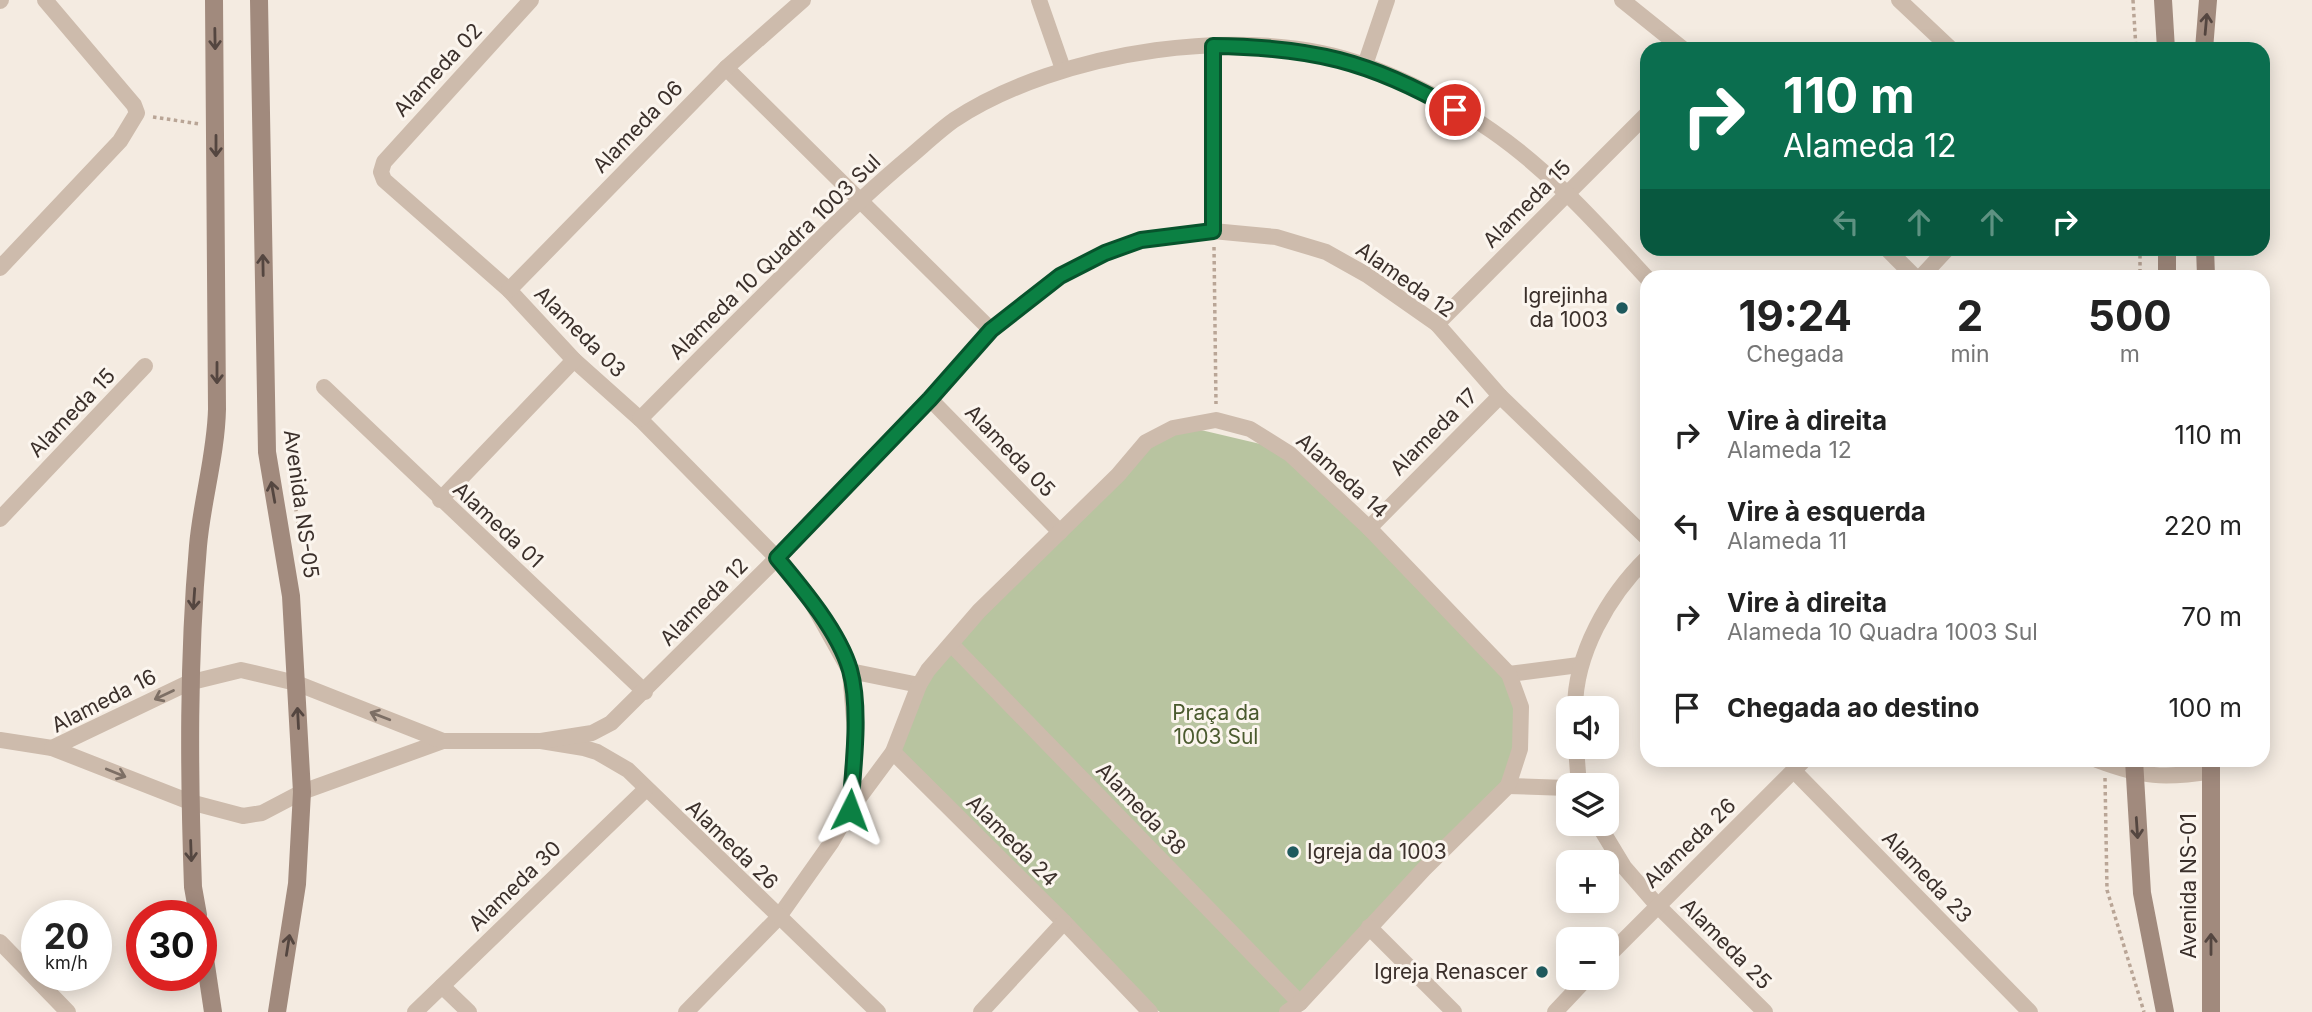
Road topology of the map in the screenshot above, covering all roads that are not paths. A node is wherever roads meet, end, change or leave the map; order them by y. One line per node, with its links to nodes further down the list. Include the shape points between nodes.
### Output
1 (46, 0): 27 (street, via 137,113 120,141)
2 (214, 0): 51 (street, one-way to 51, via 217,428 198,544)
3 (259, 0): 52 (street, Avenida NS-05, one-way to 3, via 291,596 267,452)
4 (531, 0): 21 (street, Alameda 02)
5 (803, 0): 18 (street, Alameda 06)
6 (1039, 0): 19 (street)
7 (1387, 0): 17 (street)
8 (1622, 0): 12 (street)
9 (1899, 0): 13 (street)
10 (2163, 0): 14 (street)
11 (2208, 0): 15 (street, one-way to 11)
12 (1674, 42)
13 (1944, 42)
14 (2166, 42)
15 (2205, 42)
16 (1213, 46): 17 (street, Alameda 10 Quadra 1003 Sul, via 1270,47); 19 (street, Alameda 10 Quadra 1003 Sul, via 1166,48); 24 (street)
17 (1365, 65): 22 (street, Alameda 10 Quadra 1003 Sul, via 1492,131)
18 (726, 68): 23 (street); 31 (street, Alameda 06)
19 (1063, 69): 23 (street, Alameda 10 Quadra 1003 Sul, via 1005,92 953,120)
20 (1640, 121): 22 (street, Alameda 15)
21 (405, 138): 31 (street, Alameda 03, via 381,168 384,180)
22 (1568, 192): 28 (street, Alameda 10 Quadra 1003 Sul); 32 (street, Alameda 15)
23 (859, 200): 33 (street); 39 (street, Alameda 10 Quadra 1003 Sul)
24 (1213, 231): 32 (street, Alameda 12, via 1276,237 1326,253 1367,275); 33 (street, Alameda 12, via 1141,240 1105,253 1060,276)
25 (1894, 256): 29 (street)
26 (1941, 256): 30 (street)
27 (0, 268)
28 (1640, 270)
29 (1908, 270)
30 (1928, 270)
31 (509, 290): 34 (street, Alameda 03)
32 (1437, 324): 37 (street, Alameda 12)
33 (991, 330): 38 (street, Alameda 12)
34 (575, 360): 39 (street, Alameda 03); 40 (street)
35 (145, 366): 41 (street, Alameda 15)
36 (324, 387): 40 (street, Alameda 01)
37 (1500, 396): 42 (street, Alameda 17); 43 (street, Alameda 12)
38 (930, 399): 44 (street, Alameda 05); 45 (street, Alameda 12)
39 (640, 419): 45 (street, Alameda 03)
40 (440, 500): 54 (street, Alameda 01)
41 (0, 519)
42 (1369, 528): 44 (street, Alameda 14, via 1290,454 1250,429 1216,420 1172,428 1146,442); 50 (street, Alameda 14)
43 (1640, 531)
44 (1060, 532): 47 (street, Alameda 14)
45 (777, 558): 49 (street, Alameda 03, via 807,594); 54 (street, Alameda 12)
46 (1640, 566): 48 (street, via 1618,590)
47 (951, 644): 53 (street, Alameda 14); 83 (street, Alameda 38)
48 (1579, 665): 50 (street); 55 (street)
49 (850, 671): 53 (street); 71 (street, via 855,732)
50 (1509, 674): 66 (street, Alameda 14, via 1521,707 1522,727)
51 (188, 683): 52 (street, Alameda 16, via 241,670); 59 (street, Alameda 16, one-way to 59); 70 (street)
52 (296, 683): 57 (street, Alameda 16, one-way to 52); 69 (street, Avenida NS-05, one-way to 52)
53 (919, 685): 60 (street, Alameda 14)
54 (645, 692): 58 (street, Alameda 12, via 602,730)
55 (1576, 696)
56 (0, 740): 59 (street)
57 (443, 741): 58 (street, Alameda 16); 69 (street, Alameda 16)
58 (541, 741): 68 (street, Alameda 26, via 597,752 628,770)
59 (52, 748): 70 (street, Alameda 16, one-way to 70)
60 (893, 752): 71 (street); 76 (street, Alameda 24)
61 (1797, 767): 74 (street, Alameda 26)
62 (1801, 767): 96 (street, Alameda 23)
63 (2134, 767): 64 (street, via 2176,777); 97 (street, Avenida NS-01, one-way to 97, via 2142,893)
64 (2206, 767)
65 (2212, 767): 98 (street, Avenida NS-01, one-way to 65)
66 (1508, 786): 67 (street); 77 (street, Alameda 14)
67 (1556, 788)
68 (645, 790): 75 (street, Alameda 26); 80 (street, Alameda 30)
69 (302, 792): 70 (street, Alameda 16, via 262,813 243,816); 86 (street, Avenida NS-05, one-way to 69, via 298,884)
70 (190, 802): 73 (street, one-way to 73)
71 (850, 810): 75 (street)
72 (1605, 836): 74 (street, Alameda 25, via 1624,867)
73 (195, 900)
74 (1657, 905): 79 (street, Alameda 26); 95 (street, Alameda 25)
75 (778, 918): 89 (street); 90 (street, Alameda 26)
76 (1064, 922): 91 (street); 92 (street, Alameda 24)
77 (1369, 927): 83 (street); 93 (street)
78 (0, 942): 84 (street)
79 (1619, 944)
80 (442, 986): 87 (street, Alameda 30); 88 (street)
81 (1576, 990): 94 (street)
82 (210, 991): 85 (street)
83 (1294, 1007)
84 (68, 1012)
85 (213, 1012)
86 (277, 1012)
87 (415, 1012)
88 (469, 1012)
89 (687, 1012)
90 (878, 1012)
91 (981, 1012)
92 (1150, 1012)
93 (1454, 1012)
94 (1555, 1012)
95 (1765, 1012)
96 (2030, 1012)
97 (2165, 1012)
98 (2211, 1012)

